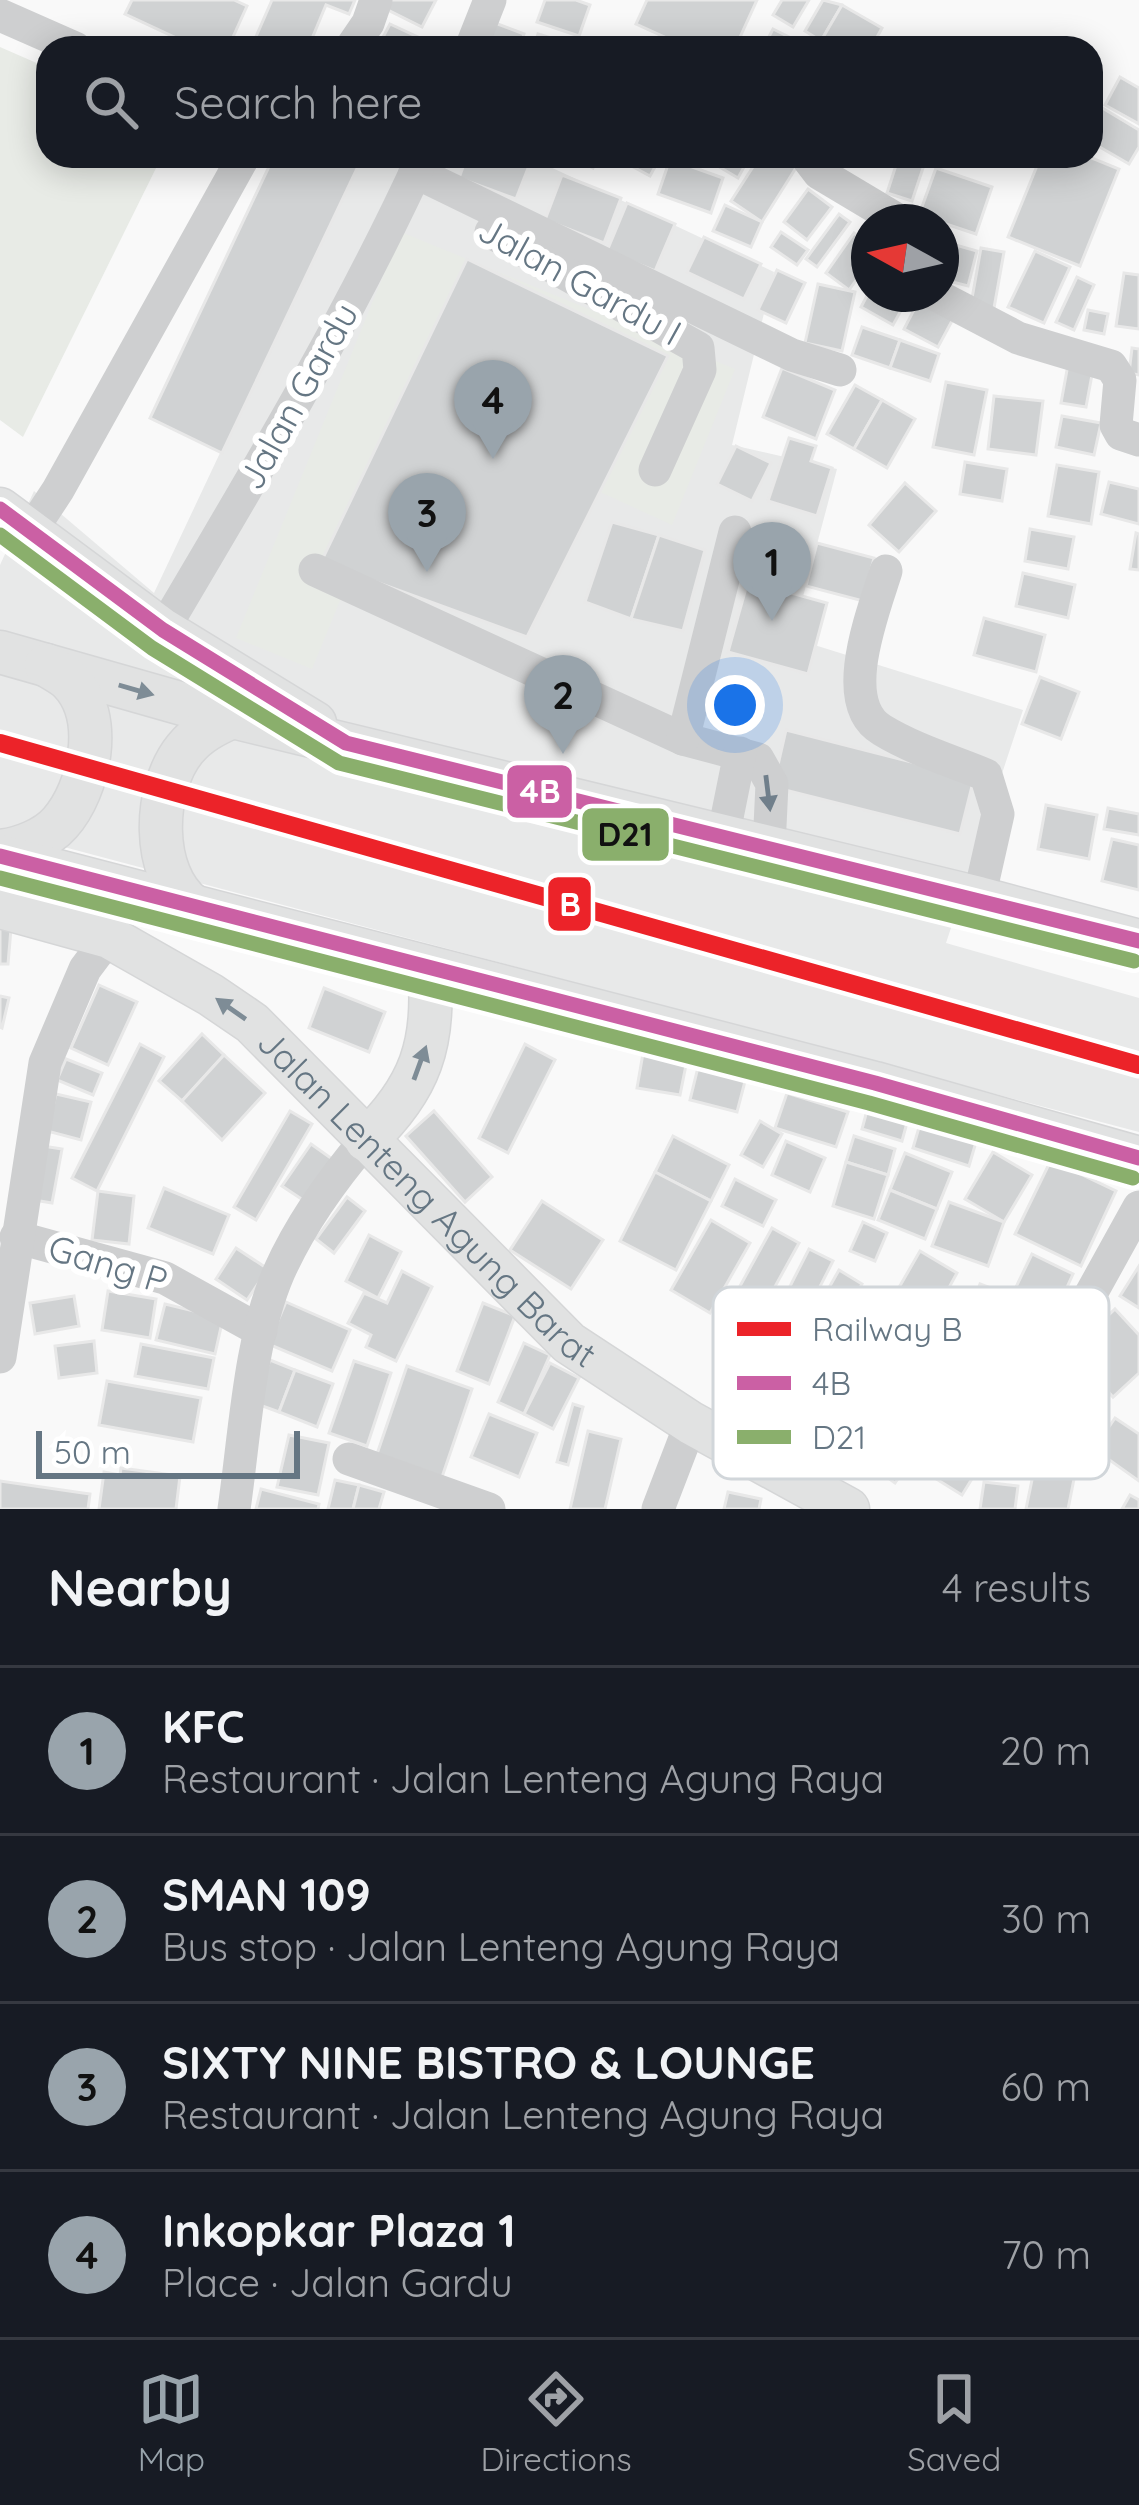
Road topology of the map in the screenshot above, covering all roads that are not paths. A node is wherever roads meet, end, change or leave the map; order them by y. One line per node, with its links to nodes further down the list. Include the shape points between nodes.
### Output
1 (376, 0): 5 (street)
2 (490, 0): 6 (street)
3 (0, 15): 4 (street)
4 (48, 36)
5 (359, 36)
6 (476, 36)
7 (237, 168): 15 (street, via 58,490)
8 (815, 168): 10 (street)
9 (416, 172): 12 (street, via 792,355); 14 (street, Jalan Gardu I, via 698,347 700,370); 19 (street, Jalan Gardu, via 298,402)
10 (874, 204)
11 (959, 307): 13 (street, via 1018,338 1111,366 1120,380 1116,424)
12 (840, 370)
13 (1139, 440)
14 (655, 470)
15 (15, 521): 19 (main road)
16 (735, 532): 22 (street)
17 (315, 570): 22 (street)
18 (886, 572): 28 (street, via 861,650 862,710 878,729 986,776 998,814)
19 (163, 630): 23 (main road)
20 (20, 657): 21 (main road, one-way to 21); 27 (main road, via 71,682 92,730 86,769 60,824)
21 (232, 716): 23 (main road); 29 (main road, via 182,752 162,812 160,849)
22 (682, 739): 24 (street)
23 (346, 742): 25 (main road)
24 (740, 753): 25 (street); 26 (street, one-way to 26, via 758,759 772,784)
25 (723, 837): 26 (main road)
26 (769, 848): 28 (main road)
27 (0, 854): 29 (main road)
28 (979, 898): 32 (main road)
29 (193, 906): 33 (main road)
30 (0, 907): 31 (main road, Jalan Lenteng Agung Barat)
31 (109, 937): 34 (main road, Jalan Lenteng Agung Barat, one-way to 31, via 251,1023); 37 (street, via 85,969 44,1063)
32 (1139, 941)
33 (429, 969): 34 (main road, one-way to 33, via 394,1114 421,1063 433,1007); 35 (main road)
34 (366, 1140): 39 (street, via 318,1200 277,1276); 41 (main road, Jalan Lenteng Agung Barat, via 569,1343)
35 (1139, 1158)
36 (1139, 1207): 38 (street)
37 (16, 1237): 39 (street, Gang P, via 165,1278); 40 (street)
38 (1095, 1287)
39 (261, 1331): 45 (street)
40 (0, 1357)
41 (691, 1424): 42 (main road, Jalan Lenteng Agung Barat); 47 (street)
42 (713, 1436)
43 (349, 1459): 46 (street)
44 (793, 1479): 48 (main road, Jalan Lenteng Agung Barat)
45 (234, 1509)
46 (489, 1509)
47 (658, 1509)
48 (848, 1509)

